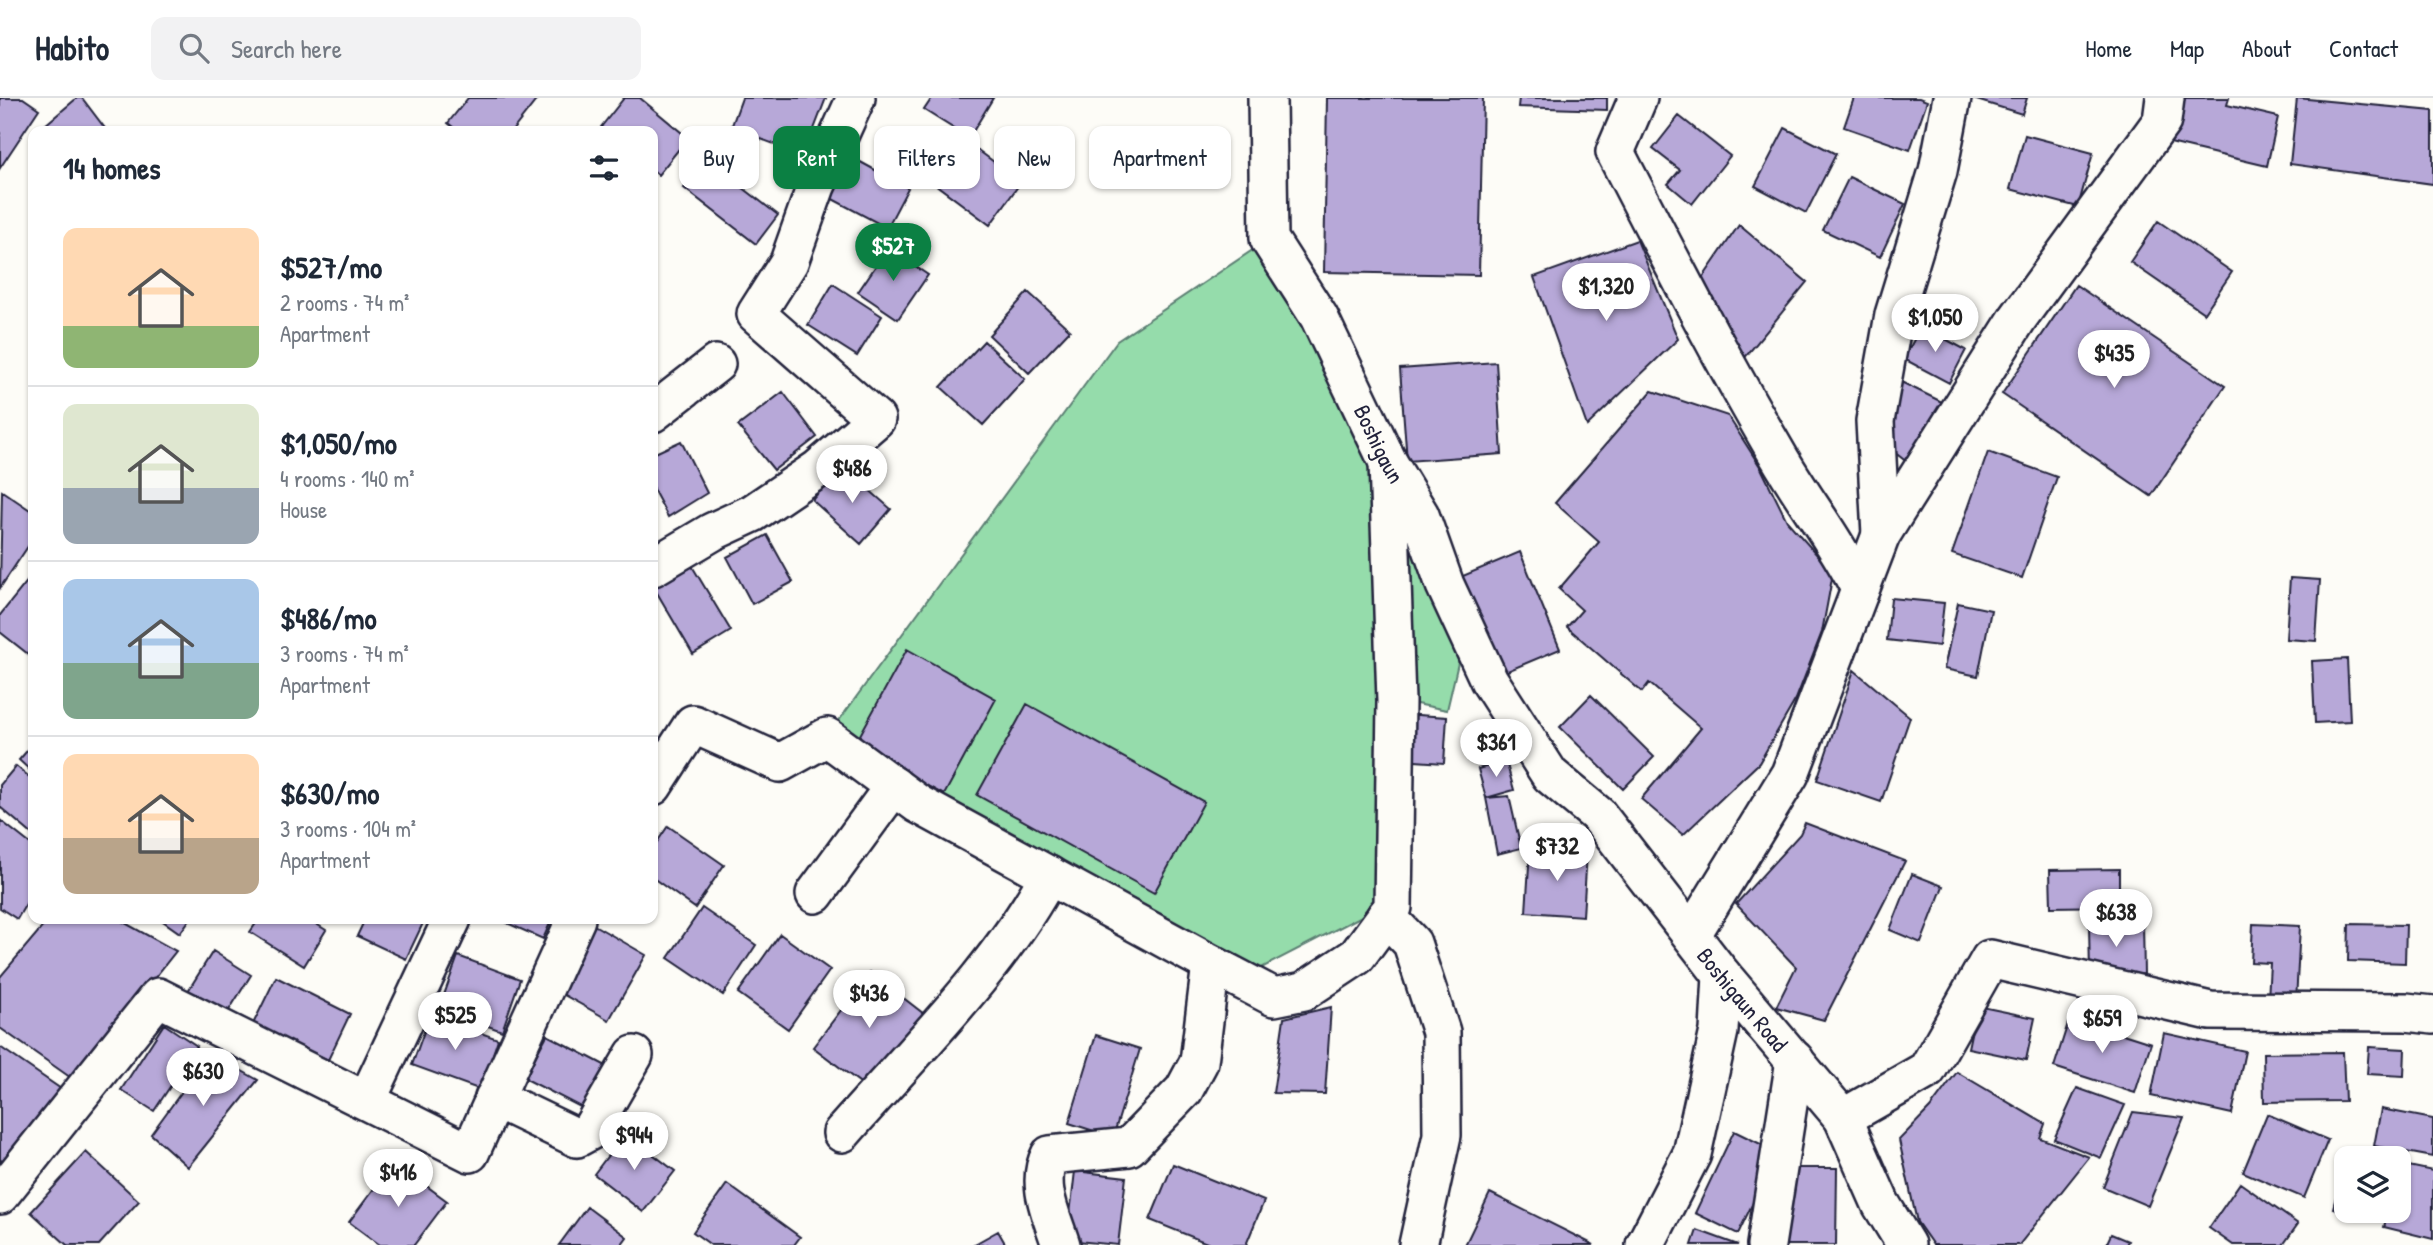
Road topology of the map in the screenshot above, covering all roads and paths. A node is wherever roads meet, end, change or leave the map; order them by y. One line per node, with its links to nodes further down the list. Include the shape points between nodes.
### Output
1 (856, 98): 10 (street, via 816,186 789,262 756,314 876,419 818,469 753,513)
2 (1267, 98): 8 (street, Boshigaun, via 1269,239 1319,317)
3 (1638, 98): 11 (street, via 1615,152 1722,356 1805,500 1840,548)
4 (1952, 98): 9 (street, via 1938,172 1894,315 1875,421)
5 (2165, 98): 9 (street, via 2162,121 2018,318)
6 (716, 364): 7 (street)
7 (658, 409)
8 (1388, 462): 12 (street, Boshigaun, via 1420,515 1445,585 1489,680); 17 (street, via 1396,701 1393,906)
9 (1881, 535): 11 (street)
10 (658, 559)
11 (1860, 589): 20 (street, via 1790,774)
12 (1550, 775): 20 (street, Boshigaun Road, via 1598,815)
13 (658, 778): 14 (street, via 693,724 779,763 827,737)
14 (894, 786): 15 (street, via 918,804); 16 (street)
15 (1049, 876): 21 (street); 29 (street, via 1030,911 983,971)
16 (815, 894)
17 (1386, 916): 21 (street, via 1357,956 1304,991 1274,997); 32 (street, via 1412,943 1441,1032 1442,1135)
18 (450, 924): 27 (street)
19 (574, 924): 26 (street)
20 (1692, 934): 22 (street, Boshigaun Road)
21 (1211, 964): 31 (street, via 1199,1062 1184,1090 1129,1147 1050,1156 1043,1168 1044,1192)
22 (1723, 975): 25 (street, Boshigaun Road); 33 (street, via 1719,1031 1692,1154)
23 (2433, 1015): 28 (street, via 2210,1011 1990,959 1927,1070)
24 (634, 1055): 26 (street, via 590,1131 578,1138)
25 (1795, 1060): 28 (street, Boshigaun Road); 34 (street)
26 (494, 1098): 27 (street, via 470,1153)
27 (367, 1100): 30 (street, via 158,997)
28 (1843, 1118): 35 (street, Boshigaun Road, via 1881,1204)
29 (842, 1133)
30 (0, 1195)
31 (1061, 1245)
32 (1418, 1245)
33 (1645, 1245)
34 (1766, 1245)
35 (1906, 1245)

